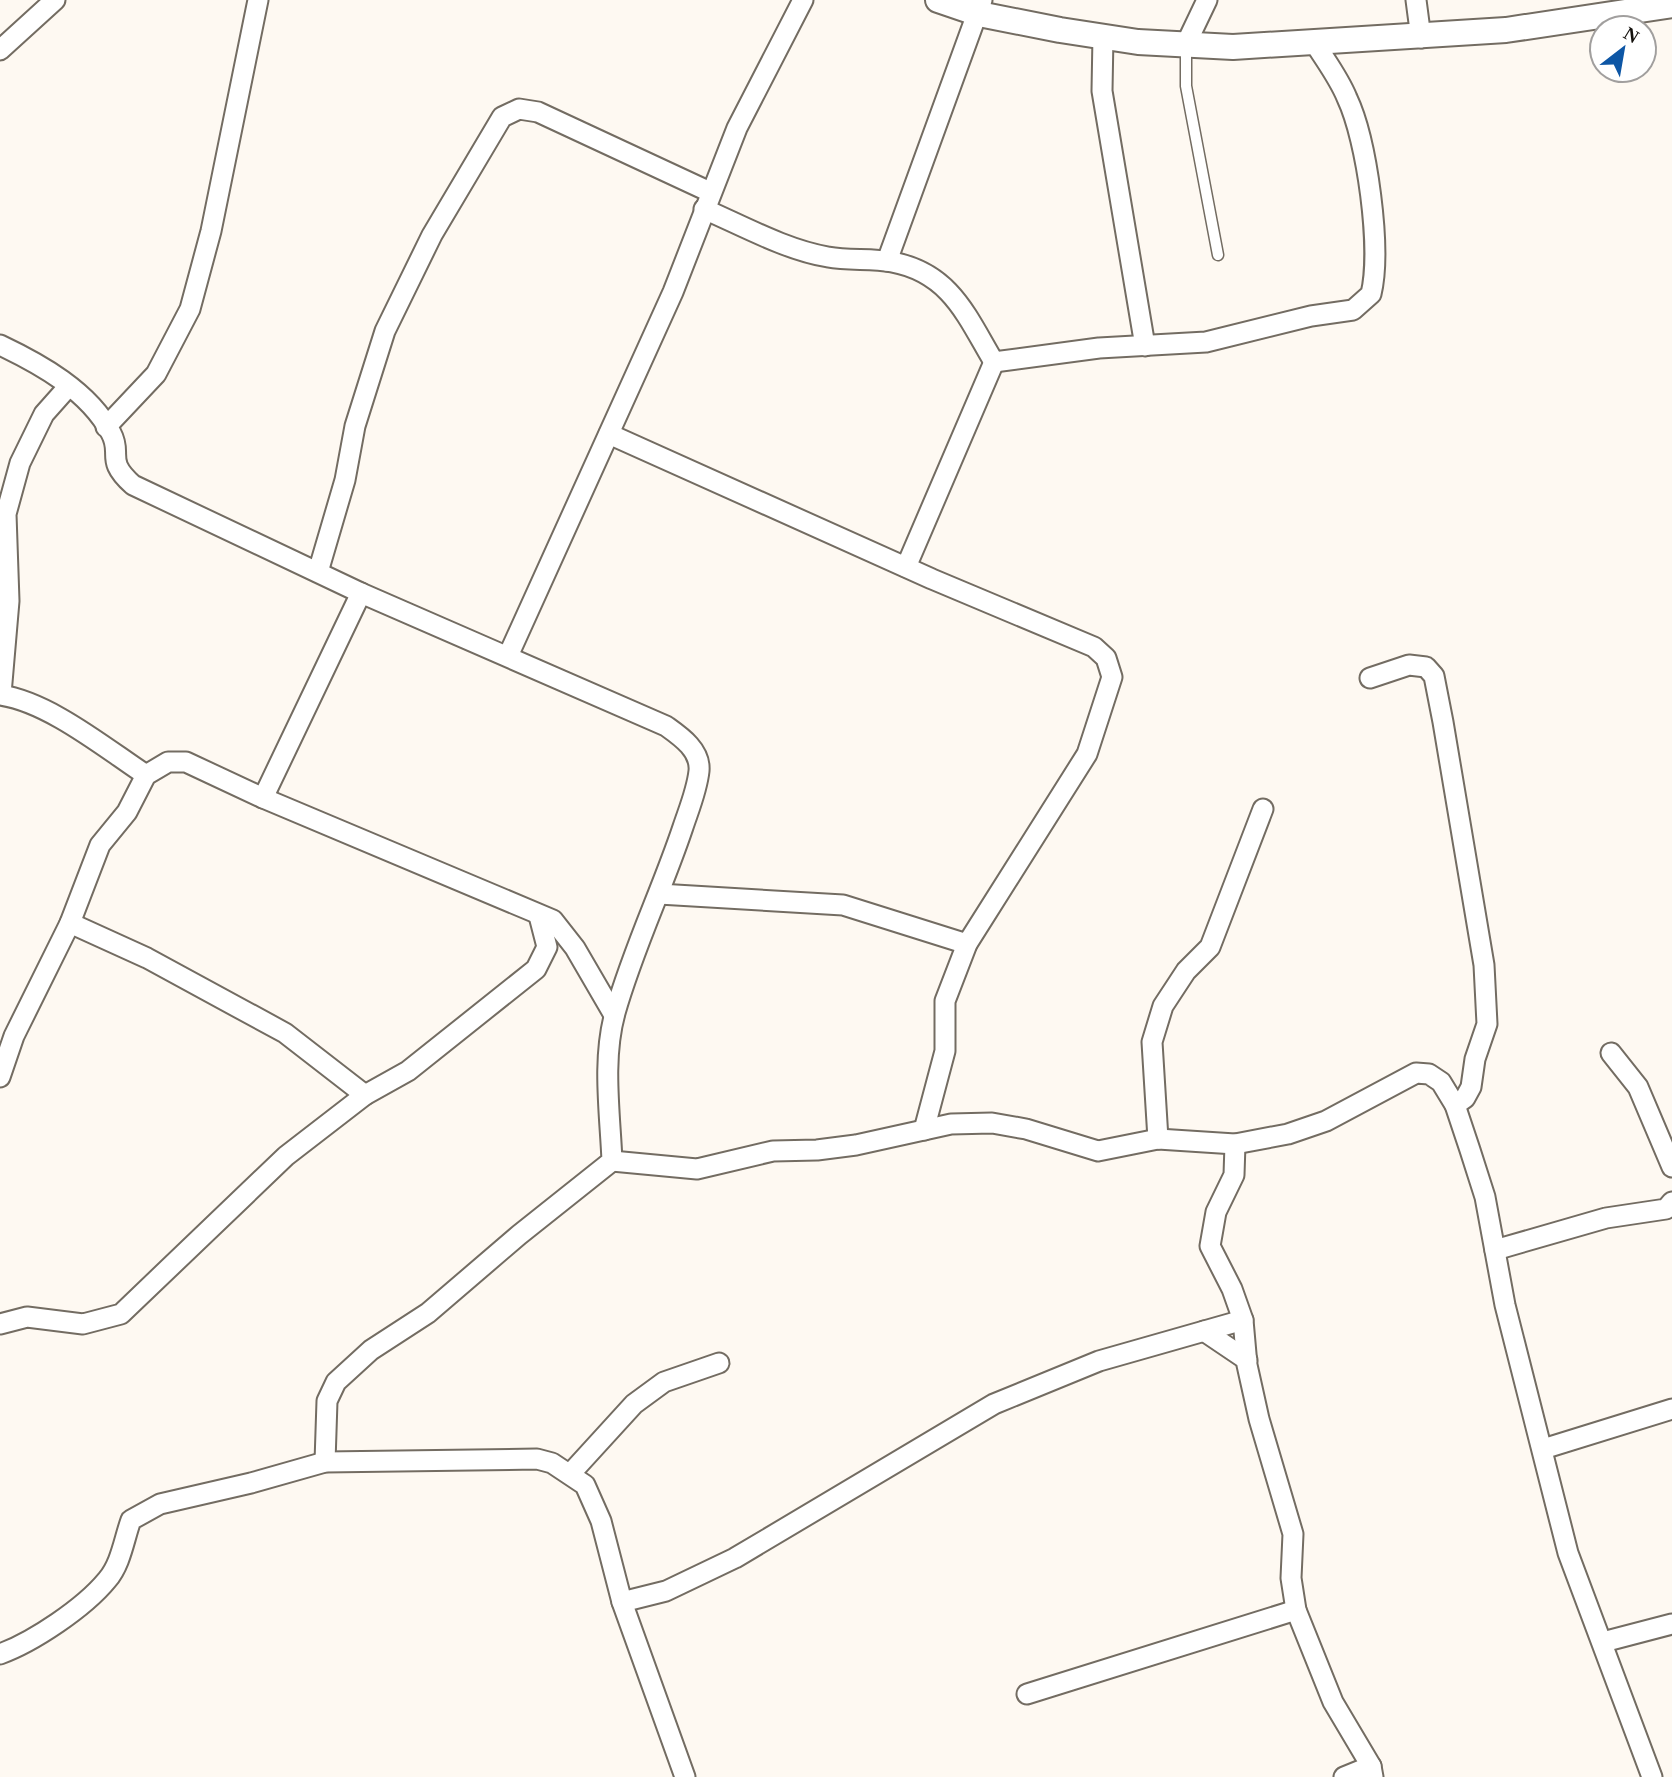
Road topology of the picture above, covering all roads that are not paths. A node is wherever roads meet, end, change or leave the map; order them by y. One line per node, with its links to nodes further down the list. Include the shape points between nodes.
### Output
1 (55, 0): 14 (street)
2 (258, 0): 22 (street, via 211,231 190,309 156,374)
3 (803, 0): 15 (street, via 737,128)
4 (938, 0): 9 (street)
5 (1207, 0): 13 (street)
6 (1416, 0): 11 (street)
7 (1645, 5): 8 (street); 11 (street, via 1507,30)
8 (1672, 5)
9 (981, 7): 10 (street); 17 (street)
10 (1103, 36): 13 (street); 19 (street, via 1101,91)
11 (1421, 38): 12 (street)
12 (1314, 42): 13 (street, via 1233,47); 19 (street, via 1348,99 1367,173 1376,248 1371,294 1353,310 1206,342)
13 (1185, 44): 16 (lane, via 1186,86)
14 (0, 50)
15 (707, 201): 17 (street, via 827,257); 23 (street, via 673,292); 25 (street, via 538,112 519,109 502,117 432,235 385,331)
16 (1218, 255)
17 (887, 261): 20 (street, via 951,291 974,323)
18 (0, 345): 21 (street, via 51,372)
19 (1145, 346): 20 (street)
20 (993, 362): 24 (street)
21 (68, 387): 22 (street); 29 (street, via 44,414 20,463 6,514 9,601)
22 (106, 426): 25 (street, via 112,434 119,473 133,485)
23 (609, 434): 24 (street); 27 (street)
24 (906, 567): 36 (street, via 1094,647 1112,677 1087,754)
25 (318, 572): 26 (street)
26 (361, 593): 27 (street); 31 (street)
27 (508, 656): 33 (street, via 666,726 694,752 700,768)
28 (1370, 678): 41 (street, via 1409,665 1426,667 1434,677 1443,722 1484,965 1487,1017 1471,1087)
29 (1, 694): 30 (street, via 71,724)
30 (146, 775): 31 (street, via 168,762 186,762); 35 (street, via 127,812 100,845)
31 (263, 798): 34 (street)
32 (1263, 809): 43 (street, via 1210,947 1186,971 1163,1006 1152,1042)
33 (659, 894): 36 (street, via 843,905); 37 (street)
34 (539, 916): 37 (street, via 553,920 575,948); 40 (street, via 547,947 536,969 408,1071)
35 (70, 923): 39 (street, via 36,986); 40 (street, via 147,958 285,1033)
36 (967, 944): 42 (street, via 945,1001 945,1051)
37 (614, 1015): 45 (street, via 608,1061)
38 (1611, 1053): 46 (street, via 1638,1087)
39 (0, 1077)
40 (365, 1094): 50 (street, via 286,1156 121,1314 83,1324 27,1317)
41 (1455, 1105): 44 (street, via 1441,1082 1416,1073 1326,1121); 48 (street, via 1485,1197)
42 (924, 1130): 43 (street, via 992,1123 1098,1151); 45 (street, via 856,1145 774,1152 697,1169)
43 (1158, 1139): 44 (street)
44 (1236, 1144): 49 (street, via 1234,1175 1216,1212 1210,1246)
45 (612, 1161): 56 (street, via 428,1313 371,1350 343,1375 327,1401)
46 (1672, 1167)
47 (1672, 1202): 48 (street, via 1666,1209 1606,1218)
48 (1495, 1250): 55 (street)
49 (1243, 1320): 51 (street); 52 (street)
50 (0, 1324)
51 (1204, 1331): 52 (street); 58 (street, via 1099,1361 994,1404 735,1558 666,1591)
52 (1247, 1360): 59 (street, via 1293,1534 1291,1578)
53 (719, 1363): 57 (street, via 664,1382 634,1404)
54 (1672, 1409): 55 (street)
55 (1543, 1449): 61 (street, via 1568,1553)
56 (325, 1462): 57 (street, via 537,1459); 62 (street, via 143,1512 131,1520 107,1581 29,1643)
57 (570, 1473): 58 (street, via 584,1485 601,1521)
58 (622, 1602): 65 (street)
59 (1296, 1610): 63 (street); 64 (street, via 1333,1702)
60 (1672, 1624): 61 (street)
61 (1603, 1642): 67 (street)
62 (0, 1654)
63 (1027, 1695)
64 (1372, 1771): 66 (street)
65 (685, 1777)
66 (1344, 1777)
67 (1652, 1777)

